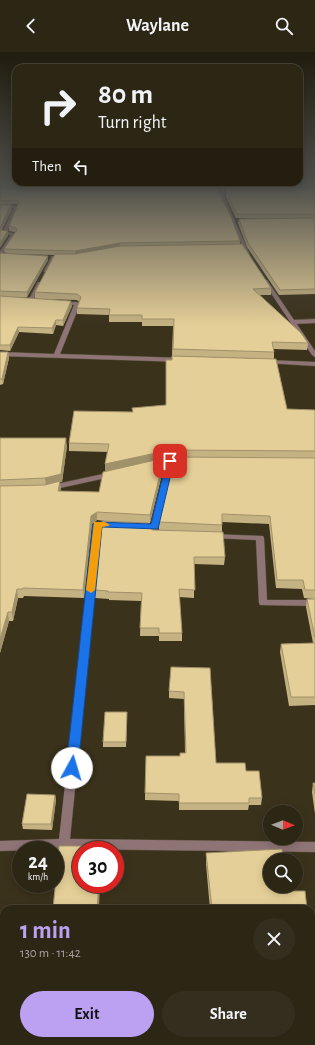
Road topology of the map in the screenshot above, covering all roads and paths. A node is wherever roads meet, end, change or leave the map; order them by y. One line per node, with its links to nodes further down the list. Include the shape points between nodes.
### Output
1 (7, 233): 5 (street, via 14,234)
2 (239, 233): 4 (street)
3 (236, 248): 4 (street)
4 (244, 248): 10 (street)
5 (0, 255): 6 (street)
6 (8, 256)
7 (46, 257): 8 (street)
8 (54, 257): 9 (street); 13 (street)
9 (61, 258)
10 (252, 261)
11 (260, 273): 17 (street)
12 (23, 301): 13 (street)
13 (30, 301): 14 (street)
14 (38, 302)
15 (53, 303): 20 (street, via 77,304)
16 (315, 321): 17 (street)
17 (293, 322): 19 (street)
18 (0, 354): 20 (street)
19 (315, 355)
20 (56, 356): 21 (street)
21 (190, 360)
22 (260, 362): 23 (street)
23 (315, 364)
24 (170, 461): 25 (street); 26 (street); 31 (street, via 157,531 98,524)
25 (193, 461)
26 (146, 466)
27 (123, 472): 28 (street)
28 (46, 489)
29 (206, 536): 30 (street, via 260,538 263,603)
30 (315, 603)
31 (64, 844): 34 (street)
32 (0, 846): 33 (street)
33 (12, 846)
34 (315, 847)

